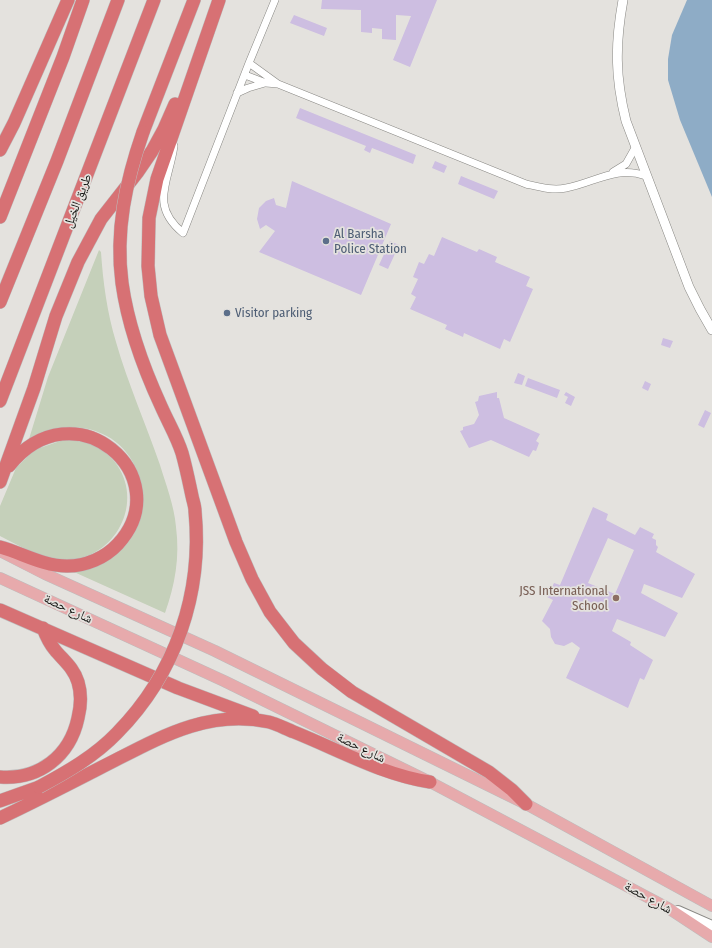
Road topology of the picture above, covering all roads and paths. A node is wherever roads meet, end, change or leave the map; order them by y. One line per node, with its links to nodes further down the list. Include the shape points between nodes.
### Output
1 (68, 0): 17 (highway)
2 (83, 0): 20 (highway)
3 (118, 0): 21 (highway)
4 (154, 0): 23 (highway, طريق الخيل)
5 (194, 0): 33 (highway, bridge, via 143,132 129,177 121,229 120,266 135,338 146,372 178,441 195,509 195,567 192,594 178,639 164,669 140,706 116,734 65,774 39,787)
6 (219, 0): 9 (highway)
7 (275, 0): 10 (street)
8 (623, 0): 16 (street, via 619,22 617,70 620,95)
9 (199, 58): 15 (highway); 24 (highway, via 186,79 152,151 101,219 78,262 56,316 34,388)
10 (249, 63): 11 (street); 13 (street)
11 (245, 75): 12 (street); 14 (street)
12 (266, 82): 13 (street); 14 (street)
13 (278, 84): 18 (street, via 540,188 564,189)
14 (237, 94): 15 (street, via 183,233 169,219 164,205)
15 (174, 131): 34 (highway, via 157,179 150,213 148,251 151,296 160,335 174,374 238,548 260,595 294,643 322,669 352,692 489,772)
16 (635, 148): 18 (street, via 626,164); 19 (street)
17 (0, 150)
18 (611, 174): 19 (street, via 629,172)
19 (646, 176): 22 (street, via 689,287)
20 (0, 217)
21 (0, 302)
22 (712, 330)
23 (0, 401)
24 (1, 479): 25 (highway, via 9,466 27,448 47,437 66,434 84,436 104,443 124,461 132,477 136,495 135,513 123,538 110,552 93,561 76,565 57,565)
25 (0, 547)
26 (0, 551): 34 (main road, شارع حصة, via 215,651)
27 (0, 578): 32 (main road, شارع حصة, via 224,681)
28 (0, 610): 29 (highway)
29 (40, 627): 30 (highway, via 178,688); 31 (highway, via 78,681 81,705 76,731 64,751 43,768 11,778)
30 (270, 722): 32 (highway, via 384,770); 35 (highway, via 227,719 209,721 172,732)
31 (0, 776)
32 (430, 782): 37 (main road, شارع حصة)
33 (0, 801)
34 (526, 804): 36 (main road, شارع حصة)
35 (0, 818)
36 (712, 906)
37 (668, 908): 38 (main road); 39 (main road, شارع حصة)
38 (712, 926)
39 (712, 937)

